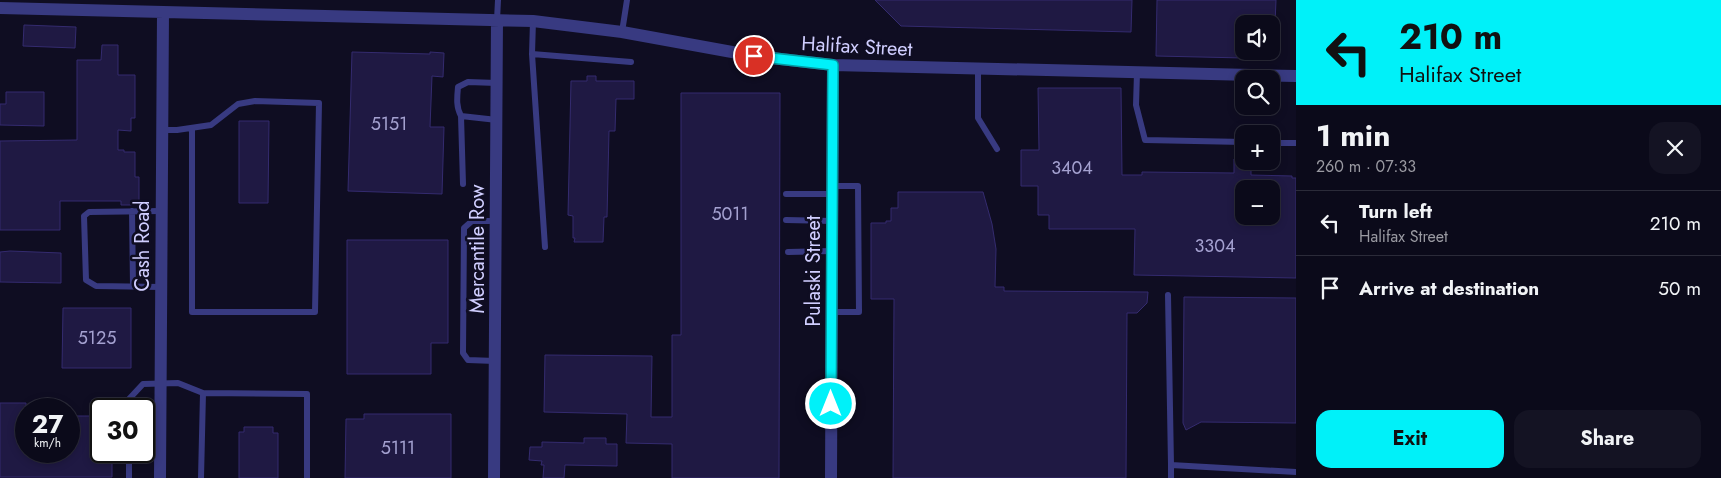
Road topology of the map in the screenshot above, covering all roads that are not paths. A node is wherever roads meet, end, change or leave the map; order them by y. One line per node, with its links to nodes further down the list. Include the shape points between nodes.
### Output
1 (498, 0): 5 (lane)
2 (627, 0): 7 (lane)
3 (0, 8): 4 (street, Halifax Street)
4 (163, 13): 5 (street, Halifax Street); 18 (street, Cash Road)
5 (497, 20): 6 (street, Halifax Street); 14 (street, Mercantile Row)
6 (533, 21): 7 (street, Halifax Street); 8 (lane)
7 (622, 32): 10 (street, Halifax Street, via 754,56)
8 (532, 54): 9 (lane); 31 (lane)
9 (631, 62)
10 (833, 65): 11 (street, Halifax Street); 24 (street, Pulaski Street)
11 (978, 69): 12 (street, Halifax Street); 22 (lane, via 978,118)
12 (1137, 72): 13 (street, Halifax Street); 19 (lane, via 1136,105 1145,140)
13 (1296, 76)
14 (497, 84): 15 (lane, via 468,82 458,87 457,109); 16 (street, Mercantile Row)
15 (461, 116): 16 (lane); 23 (lane)
16 (497, 120): 29 (street, Mercantile Row)
17 (192, 128): 17 (lane, via 211,125 238,104 255,100 318,102 315,312 192,312); 18 (lane)
18 (162, 130): 27 (street, Cash Road)
19 (1235, 142)
20 (1280, 143): 21 (lane)
21 (1296, 143)
22 (997, 149)
23 (463, 184)
24 (832, 190): 25 (lane); 30 (street, Pulaski Street); 37 (lane, via 858,186 859,312)
25 (786, 194)
26 (132, 211): 27 (lane); 34 (lane); 34 (lane, via 89,212 84,216 86,280 96,286)
27 (161, 211): 35 (street, Cash Road)
28 (786, 220): 30 (lane)
29 (496, 221): 38 (street, Mercantile Row); 38 (lane, via 472,221 464,228 463,353 468,360)
30 (832, 221): 32 (street, Pulaski Street)
31 (545, 247)
32 (832, 251): 33 (lane); 37 (street, Pulaski Street)
33 (788, 252)
34 (133, 286): 35 (lane)
35 (161, 287): 39 (street, Cash Road)
36 (1168, 294): 43 (lane)
37 (832, 312): 50 (street, Pulaski Street)
38 (495, 361): 49 (street, Mercantile Row)
39 (160, 383): 40 (lane, via 178,383); 41 (lane, via 143,384); 46 (street, Cash Road)
40 (203, 393): 47 (lane); 48 (lane, via 307,394)
41 (130, 398)
42 (129, 463): 45 (lane)
43 (1171, 465): 44 (lane); 51 (lane)
44 (1296, 472)
45 (129, 478)
46 (160, 478)
47 (201, 478)
48 (307, 478)
49 (494, 478)
50 (831, 478)
51 (1171, 478)

